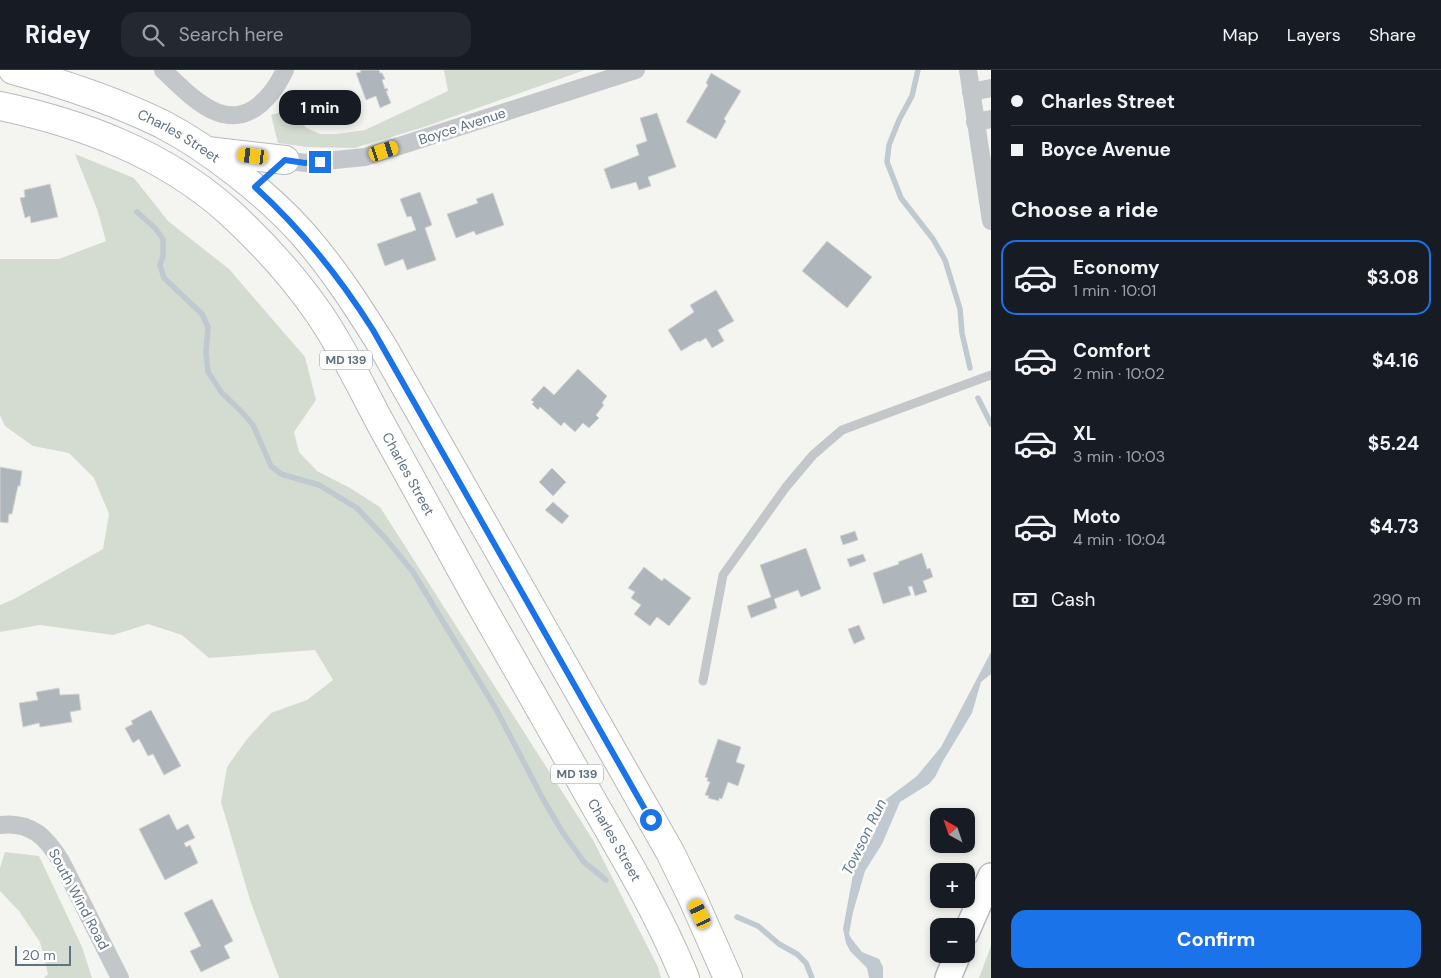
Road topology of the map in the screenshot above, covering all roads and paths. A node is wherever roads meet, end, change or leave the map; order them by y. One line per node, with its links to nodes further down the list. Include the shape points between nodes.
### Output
1 (13, 70): 11 (main road, Charles Street / MD 139, via 118,104)
2 (163, 70): 3 (street, via 203,105 218,114 232,116 245,114 259,105 272,93)
3 (285, 70)
4 (636, 70): 12 (street, Boyce Avenue, via 365,157 305,163)
5 (968, 70): 8 (street)
6 (0, 74): 13 (main road, via 11,85 88,110)
7 (991, 88): 8 (street)
8 (971, 92): 10 (street)
9 (0, 106): 13 (main road, Charles Street / MD 139, via 86,129)
10 (983, 121): 15 (street)
11 (205, 150): 12 (main road); 14 (main road, Charles Street / MD 139)
12 (285, 160): 14 (main road)
13 (164, 164): 23 (main road, Charles Street / MD 139, via 211,197 250,232 292,277 322,318 636,878)
14 (255, 187): 24 (main road, Charles Street / MD 139, via 302,232 323,258 383,347 670,852)
15 (991, 221)
16 (991, 375): 17 (lane, via 842,430 812,455 723,575)
17 (703, 681)
18 (0, 825): 22 (street, South Wind Road, via 30,827 52,847)
19 (991, 876): 20 (main road)
20 (973, 918)
21 (954, 963): 25 (main road)
22 (120, 978)
23 (685, 978)
24 (728, 978)
25 (948, 978)

